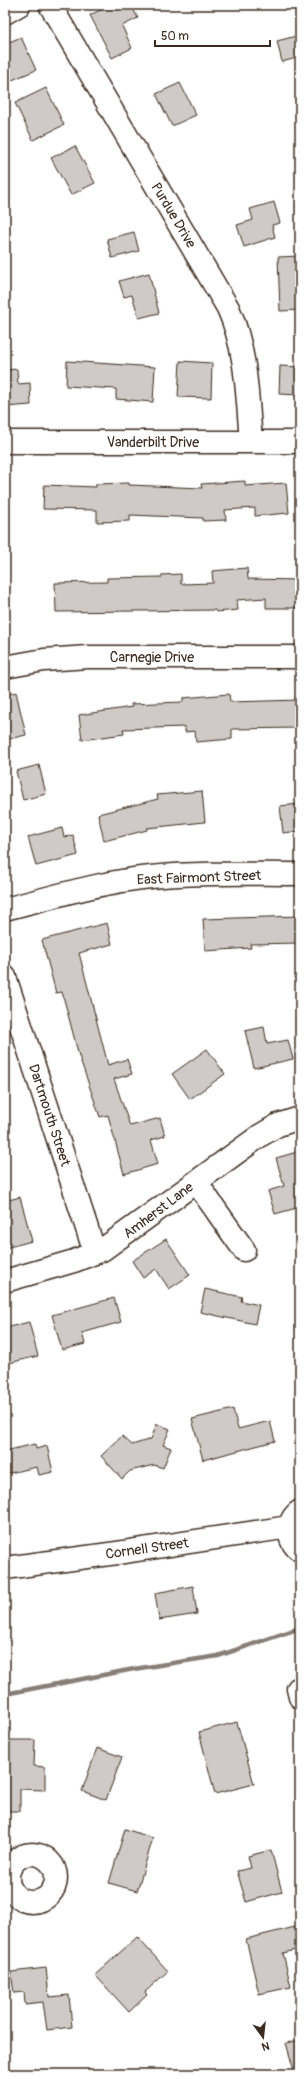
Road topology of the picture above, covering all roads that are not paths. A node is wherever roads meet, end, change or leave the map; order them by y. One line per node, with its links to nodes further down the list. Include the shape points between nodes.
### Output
1 (19, 5): 3 (street)
2 (50, 5): 4 (street, Purdue Drive, via 228,308 239,335 243,355)
3 (5, 12)
4 (251, 441): 5 (street, Vanderbilt Drive); 6 (street, Vanderbilt Drive)
5 (5, 442)
6 (300, 442)
7 (300, 657): 8 (street, Carnegie Drive, via 88,657 44,660)
8 (5, 667)
9 (300, 874): 10 (street, East Fairmont Street, via 196,874 150,877 108,884)
10 (5, 909)
11 (5, 977): 15 (street, Dartmouth Street)
12 (300, 1118): 13 (street, Amherst Lane, via 270,1130)
13 (196, 1182): 14 (street); 15 (street, Amherst Lane, via 121,1238)
14 (244, 1250)
15 (95, 1253): 16 (street, Amherst Lane, via 64,1265)
16 (5, 1281)
17 (295, 1519): 18 (street, Cornell Street, via 292,1542); 19 (street, Cornell Street)
18 (300, 1550)
19 (5, 1568)

